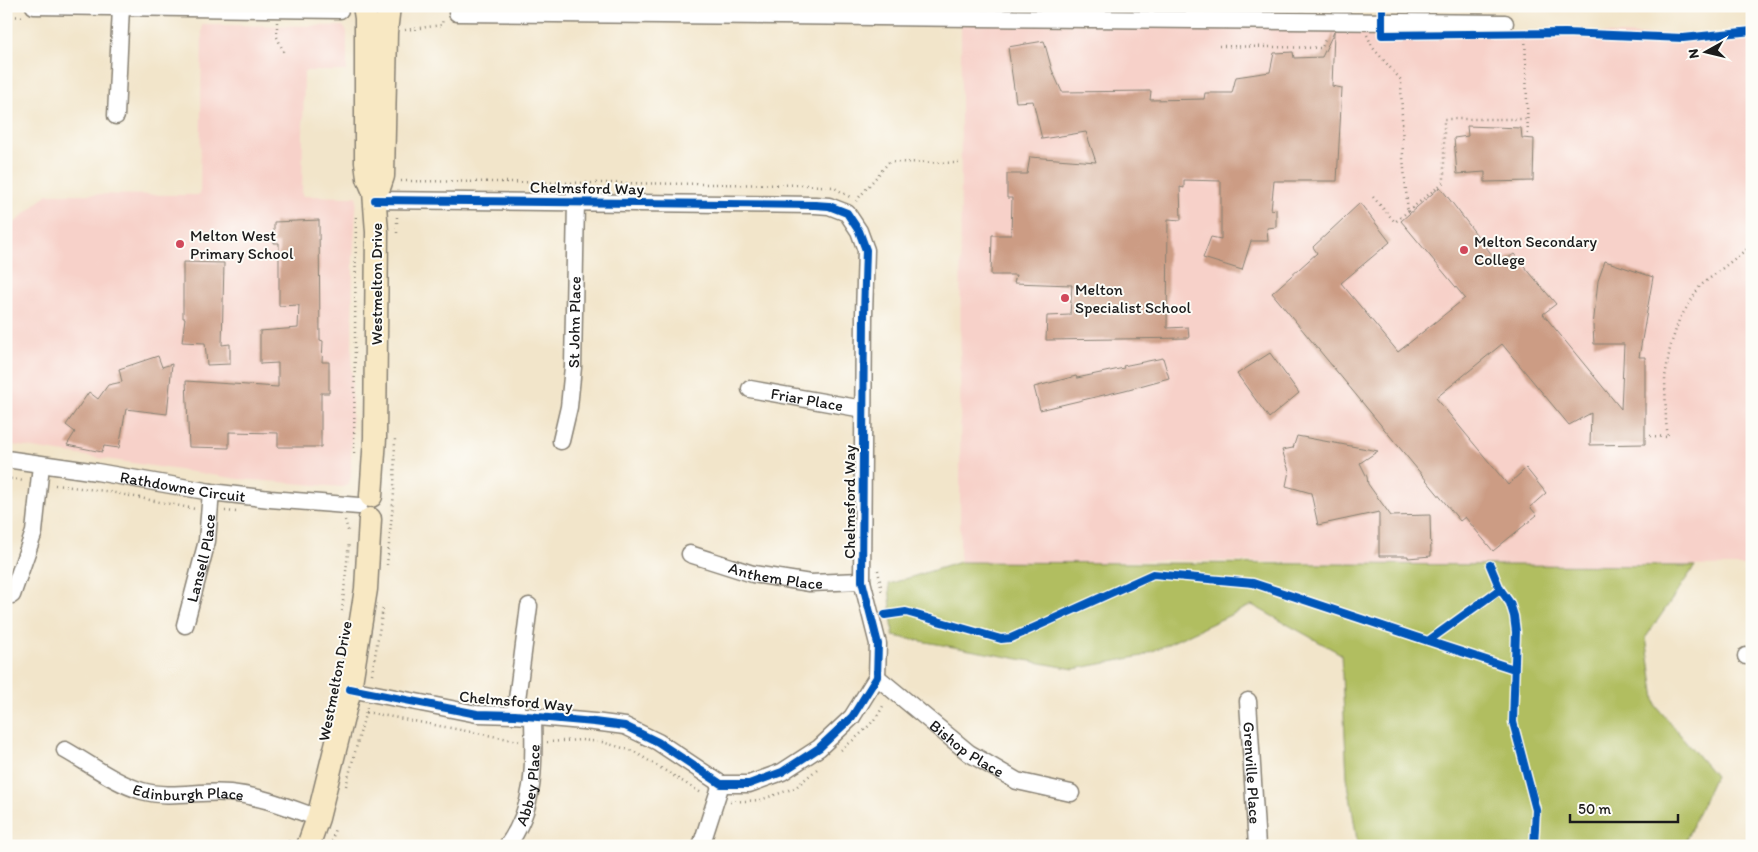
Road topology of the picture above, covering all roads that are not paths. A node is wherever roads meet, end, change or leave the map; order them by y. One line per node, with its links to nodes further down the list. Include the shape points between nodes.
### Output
1 (34, 6): 5 (street)
2 (364, 6): 13 (street, Westmelton Drive)
3 (389, 6): 13 (street, Westmelton Drive, via 383,176)
4 (970, 6): 9 (street)
5 (121, 7): 6 (street); 12 (street)
6 (340, 10)
7 (874, 12): 8 (street); 9 (street)
8 (456, 14)
9 (986, 18): 10 (street)
10 (1362, 19): 11 (street)
11 (1505, 23)
12 (116, 116)
13 (368, 200): 14 (street, Chelmsford Way); 21 (street, Westmelton Drive, via 377,272 375,438)
14 (576, 201): 16 (street, Chelmsford Way, via 815,205 847,213 866,250); 17 (street, St John Place, via 573,367 569,408)
15 (750, 389): 16 (street, Friar Place)
16 (863, 409): 23 (street, Chelmsford Way)
17 (561, 441)
18 (6, 459): 19 (street, Rathdowne Circuit)
19 (41, 465): 20 (street, Rathdowne Circuit); 24 (street, via 34,532)
20 (211, 492): 21 (street, Rathdowne Circuit); 26 (street, Lansell Place, via 207,541)
21 (362, 507): 28 (street, Westmelton Drive, via 366,589)
22 (690, 554): 23 (street, Anthem Place, via 753,574 810,583)
23 (862, 581): 27 (street, Chelmsford Way, via 878,644)
24 (12, 595)
25 (529, 606): 30 (street)
26 (185, 624)
27 (882, 682): 33 (street, via 819,748 782,772); 34 (street, Bishop Place, via 969,753 1017,781)
28 (350, 689): 30 (street, Chelmsford Way, via 477,714); 35 (street, Westmelton Drive)
29 (1248, 701): 39 (street, Grenville Place)
30 (514, 715): 31 (street, Chelmsford Way)
31 (533, 718): 33 (street, Chelmsford Way, via 625,726 658,742); 37 (street, Abbey Place, via 534,766 528,807)
32 (65, 750): 35 (street, Edinburgh Place, via 122,783 144,791 169,795 230,792 264,799)
33 (719, 791): 38 (street)
34 (1071, 793)
35 (318, 818): 36 (street, Westmelton Drive)
36 (299, 842)
37 (506, 846)
38 (701, 846)
39 (1257, 846)

